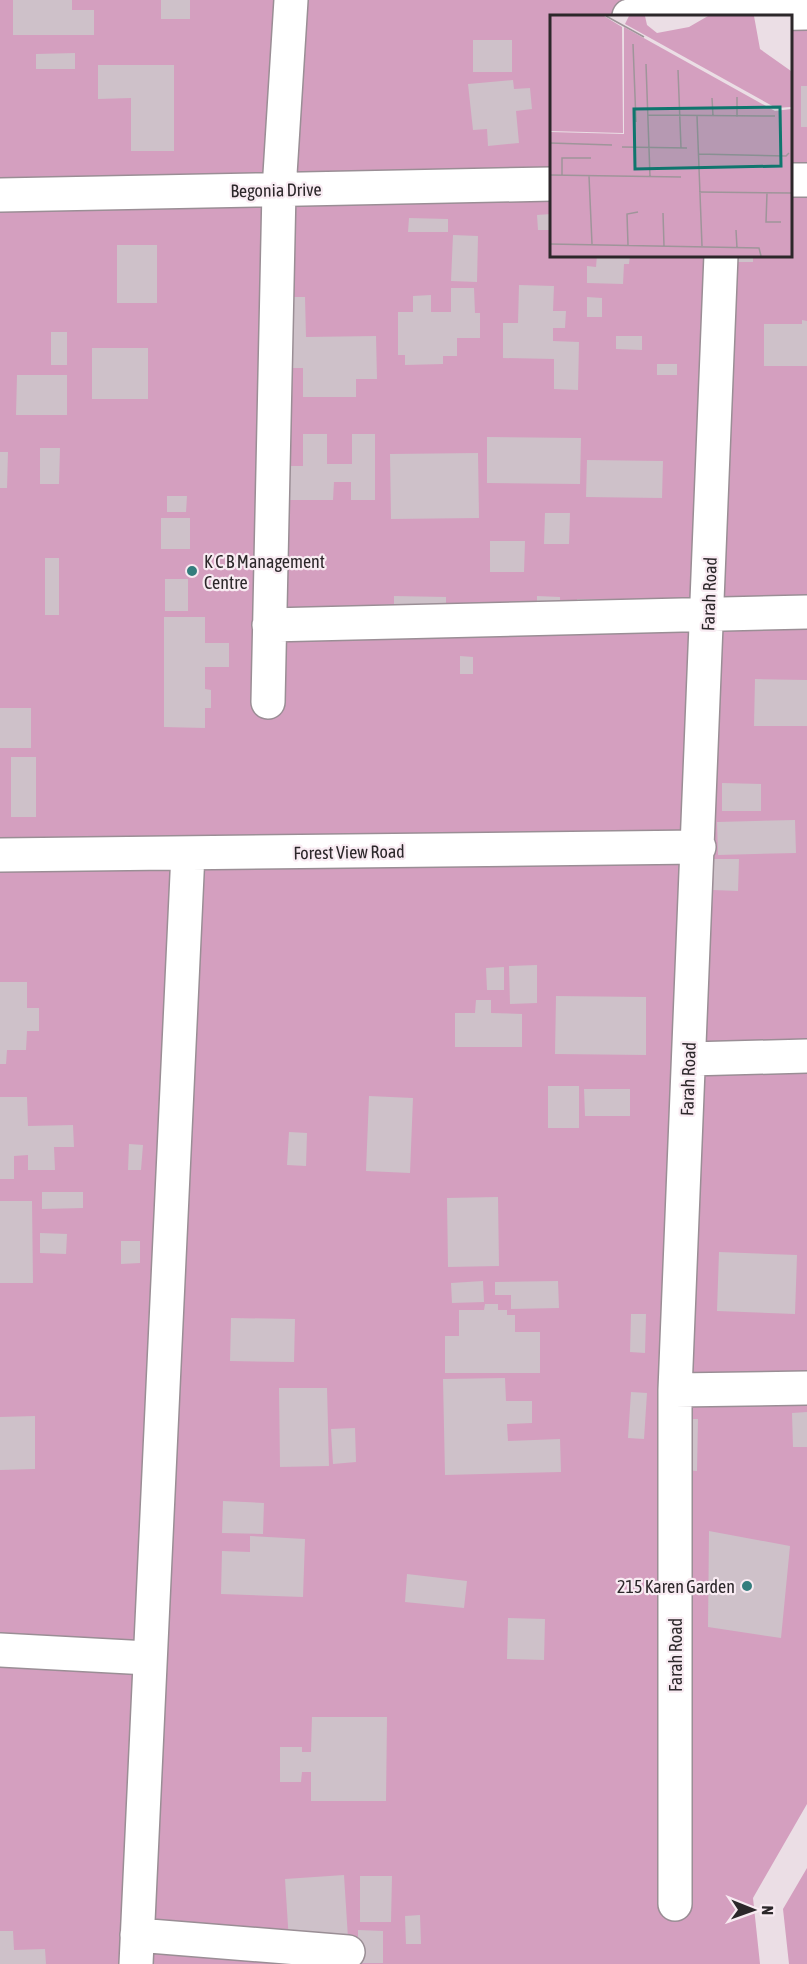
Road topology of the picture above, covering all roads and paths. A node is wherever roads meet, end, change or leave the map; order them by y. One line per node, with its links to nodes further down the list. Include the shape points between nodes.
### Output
1 (291, 0): 5 (street)
2 (807, 13): 3 (street)
3 (688, 15)
4 (550, 184): 5 (street, Begonia Drive)
5 (279, 190): 6 (street, Begonia Drive); 10 (street)
6 (0, 195)
7 (722, 256): 9 (street, Farah Road)
8 (807, 612): 9 (street)
9 (708, 614): 10 (street); 12 (street, Farah Road)
10 (269, 625): 11 (street)
11 (268, 702)
12 (699, 847): 13 (street, Forest View Road); 16 (street, Farah Road)
13 (188, 853): 14 (street, Forest View Road); 20 (street)
14 (0, 855)
15 (807, 1056): 16 (street)
16 (689, 1059): 18 (street, Farah Road)
17 (807, 1389): 18 (street)
18 (675, 1390): 21 (street, Farah Road)
19 (0, 1650): 20 (street)
20 (148, 1658): 22 (street)
21 (675, 1904)
22 (136, 1949): 23 (street)
23 (348, 1952)

